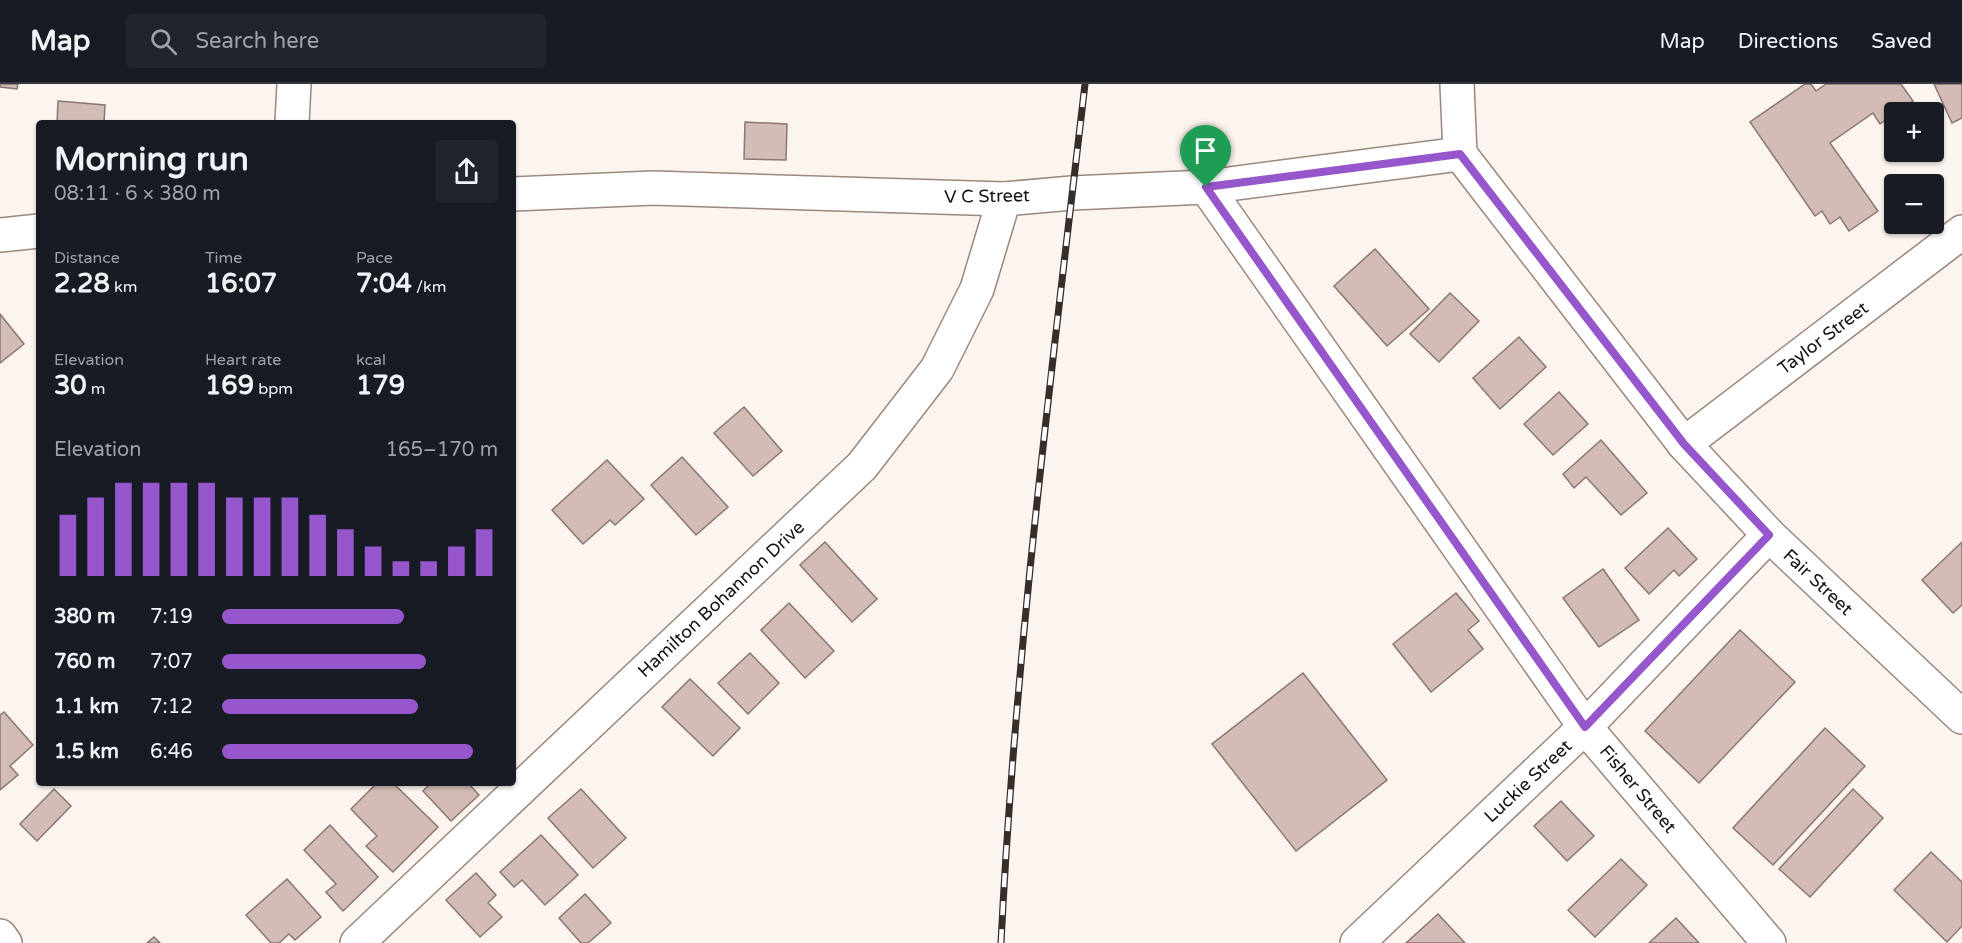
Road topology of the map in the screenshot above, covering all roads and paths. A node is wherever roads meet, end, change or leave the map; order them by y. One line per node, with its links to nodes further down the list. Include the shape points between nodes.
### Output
1 (294, 84): 3 (street)
2 (1457, 84): 4 (street)
3 (292, 120)
4 (1460, 154): 5 (street, V C Street); 11 (street, Fair Street)
5 (1206, 187): 7 (street, V C Street); 14 (street, Fisher Street)
6 (516, 194): 7 (street, V C Street, via 653,188)
7 (1004, 199): 17 (street, Hamilton Bohannon Drive, via 977,289 937,369 862,466)
8 (36, 231): 10 (street)
9 (1962, 232): 11 (street, Taylor Street)
10 (0, 235)
11 (1684, 444): 12 (street, Fair Street)
12 (1769, 535): 13 (street, Fair Street); 14 (street, Luckie Street)
13 (1962, 717)
14 (1585, 727): 18 (street, Luckie Street); 19 (street, Fisher Street)
15 (0, 936): 16 (street)
16 (5, 943)
17 (357, 943)
18 (1357, 943)
19 (1769, 943)

